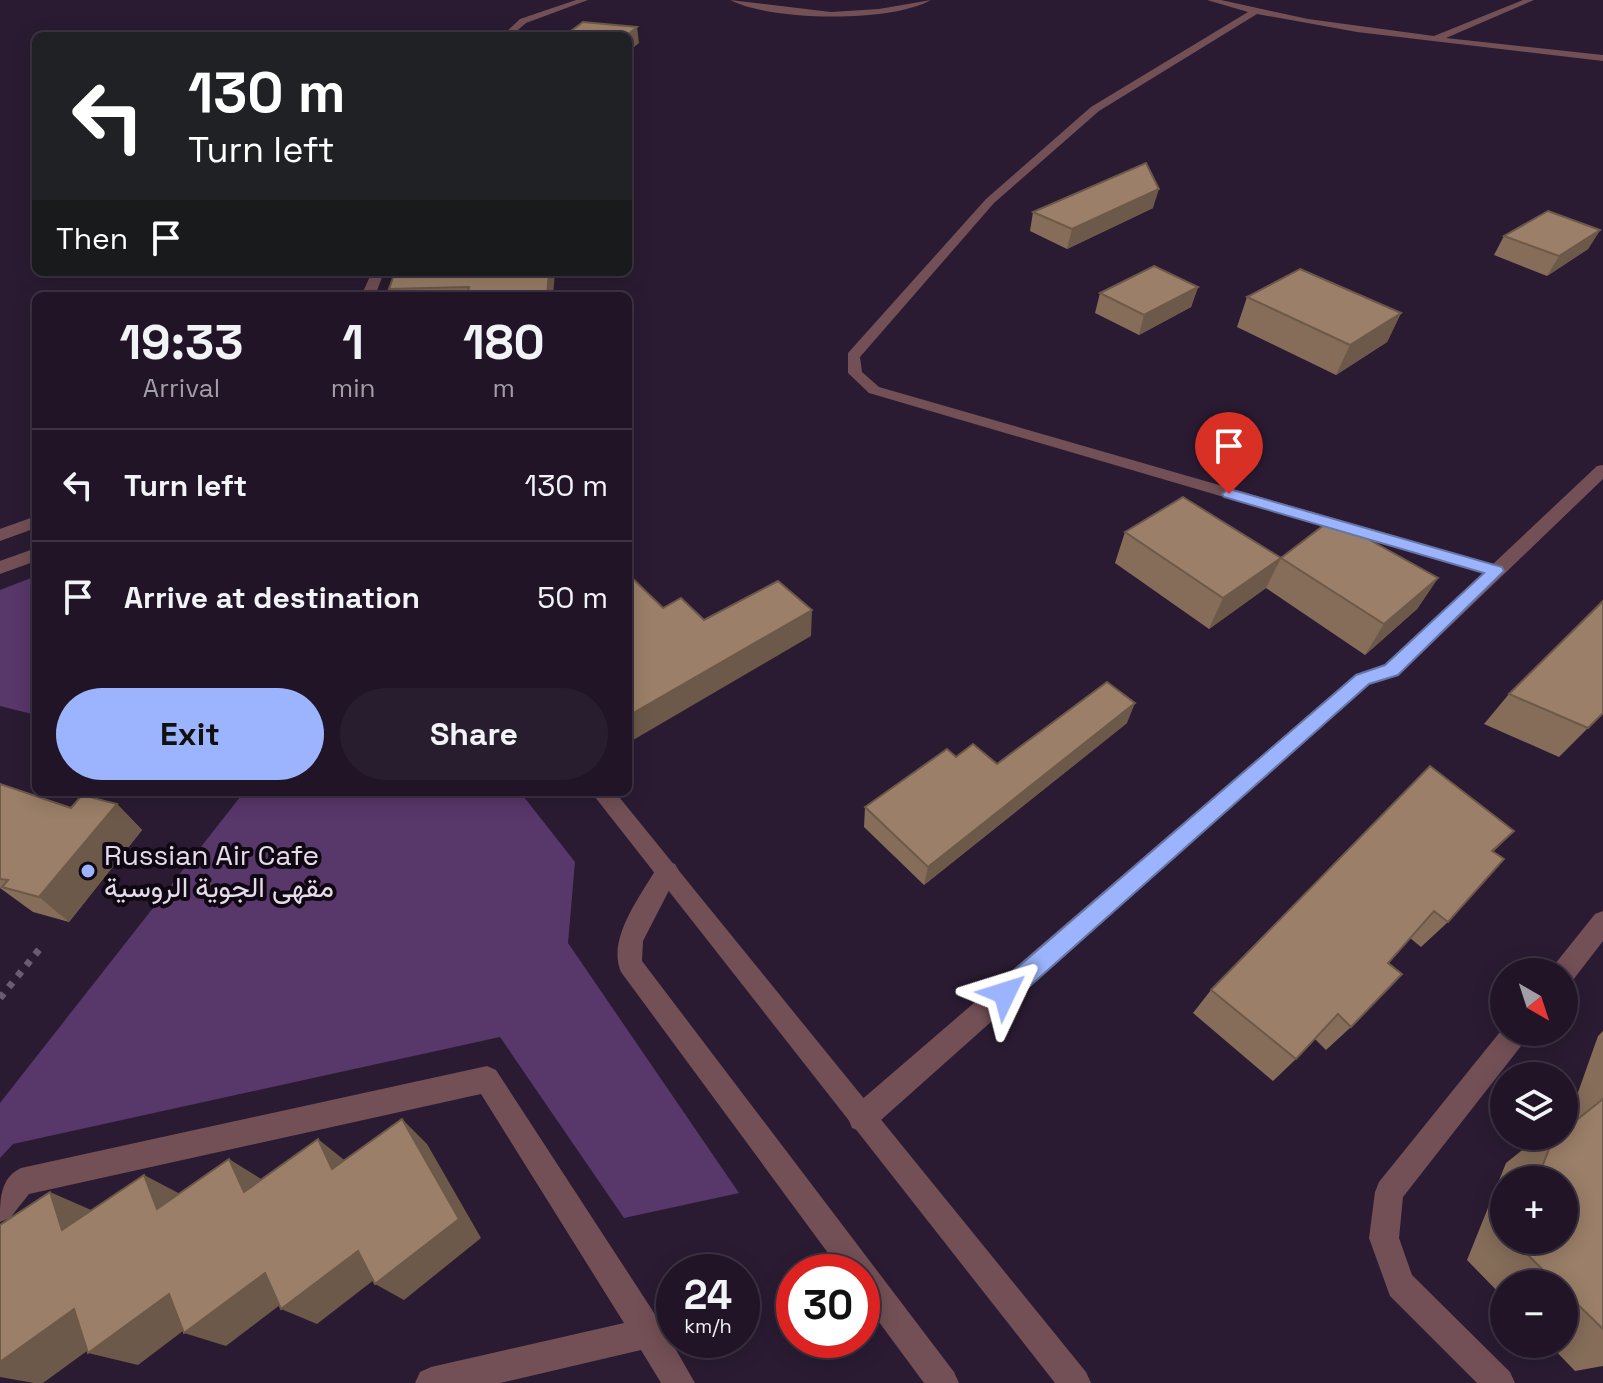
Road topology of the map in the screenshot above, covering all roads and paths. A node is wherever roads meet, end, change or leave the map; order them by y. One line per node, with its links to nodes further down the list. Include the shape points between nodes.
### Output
1 (584, 0): 7 (street, via 523,21)
2 (734, 0): 3 (street, via 855,16 896,11)
3 (927, 0)
4 (1211, 0): 6 (street)
5 (1530, 0): 8 (street)
6 (1254, 12): 8 (street); 15 (street, via 1095,109 990,201 853,356 855,373 874,390)
7 (511, 32)
8 (1435, 39): 9 (street)
9 (1603, 58)
10 (1603, 470): 15 (street)
11 (32, 523): 12 (street)
12 (0, 535)
13 (32, 556): 14 (street)
14 (0, 568)
15 (1496, 571): 23 (street, via 1392,670 1363,679)
16 (605, 796): 17 (street)
17 (667, 871): 23 (street); 25 (street, via 631,940 630,964)
18 (1603, 922): 20 (street)
19 (42, 946): 21 (path)
20 (1575, 958)
21 (0, 998)
22 (1505, 1046): 32 (street, via 1389,1192 1384,1238 1401,1285)
23 (862, 1118): 31 (street)
24 (0, 1208): 27 (street, via 21,1182 487,1079)
25 (847, 1254)
26 (880, 1298): 30 (street)
27 (649, 1333): 28 (street); 29 (street)
28 (431, 1383)
29 (679, 1383)
30 (943, 1383)
31 (1075, 1383)
32 (1499, 1383)

